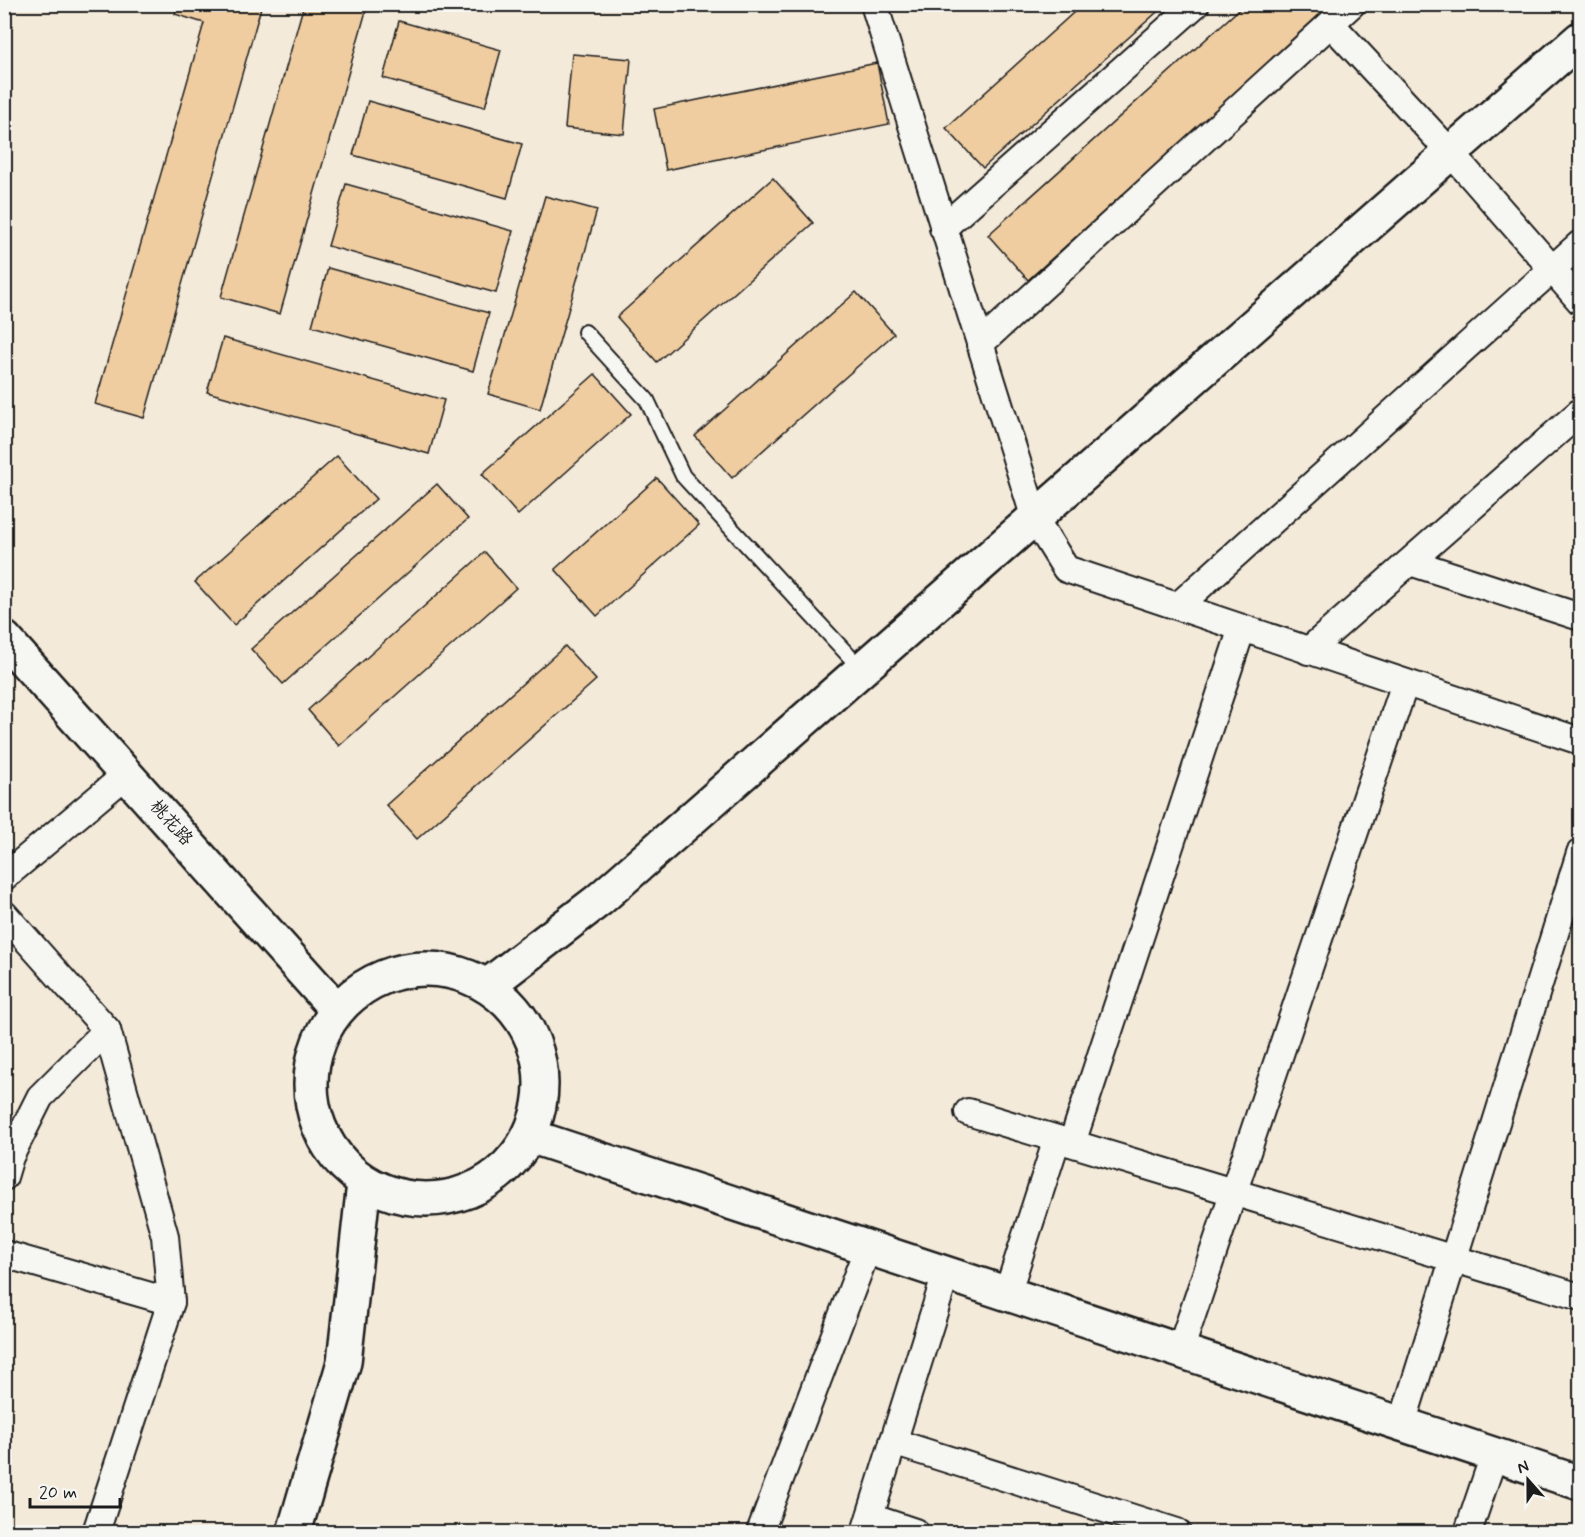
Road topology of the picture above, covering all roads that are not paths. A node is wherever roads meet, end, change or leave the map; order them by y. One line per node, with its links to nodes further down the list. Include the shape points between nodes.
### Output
1 (874, 4): 7 (street)
2 (1196, 4): 7 (street)
3 (1352, 4): 4 (street)
4 (1331, 24): 6 (street); 12 (street)
5 (1581, 39): 6 (main road)
6 (1451, 153): 9 (street); 14 (main road)
7 (943, 228): 12 (street)
8 (1581, 244): 9 (street)
9 (1552, 269): 10 (street); 16 (street)
10 (1581, 301)
11 (585, 332): 21 (lane, via 647,400 683,476)
12 (980, 344): 14 (street)
13 (1581, 412): 15 (street)
14 (1035, 519): 16 (street, via 1066,569); 21 (main road)
15 (1410, 562): 17 (street); 20 (street)
16 (1178, 606): 18 (street)
17 (1581, 617)
18 (1242, 628): 20 (street); 33 (street)
19 (4, 638): 24 (main road, 桃花路)
20 (1308, 651): 22 (street)
21 (862, 670): 28 (main road, via 599,900)
22 (1405, 683): 23 (street); 36 (street)
23 (1581, 741)
24 (127, 774): 26 (street); 29 (main road, 桃花路)
25 (1581, 853): 39 (street)
26 (4, 877)
27 (4, 914): 30 (street)
28 (487, 986): 29 (main road, via 450,971 398,972 360,988); 32 (main road, via 516,1011 536,1047 541,1097)
29 (336, 1010): 35 (main road, via 316,1044 310,1104 324,1142)
30 (107, 1030): 34 (street, via 40,1097); 43 (street, via 165,1236)
31 (968, 1112): 33 (street)
32 (530, 1136): 35 (main road, via 517,1156 486,1183 449,1198 401,1198); 37 (main road)
33 (1065, 1141): 36 (street); 41 (street)
34 (4, 1177)
35 (364, 1183): 51 (main road, via 344,1362)
36 (1233, 1192): 39 (street); 44 (street)
37 (868, 1247): 40 (main road); 52 (street)
38 (4, 1254): 43 (street)
39 (1454, 1259): 42 (street); 45 (street)
40 (946, 1274): 41 (main road); 46 (street)
41 (1007, 1294): 44 (main road)
42 (1581, 1297)
43 (171, 1302): 50 (street)
44 (1179, 1351): 45 (main road)
45 (1402, 1424): 47 (main road)
46 (893, 1442): 49 (street); 54 (street)
47 (1494, 1455): 48 (main road); 55 (street)
48 (1581, 1483)
49 (867, 1525): 53 (street)
50 (96, 1533)
51 (294, 1533)
52 (760, 1533)
53 (915, 1533)
54 (1177, 1533)
55 (1468, 1533)

